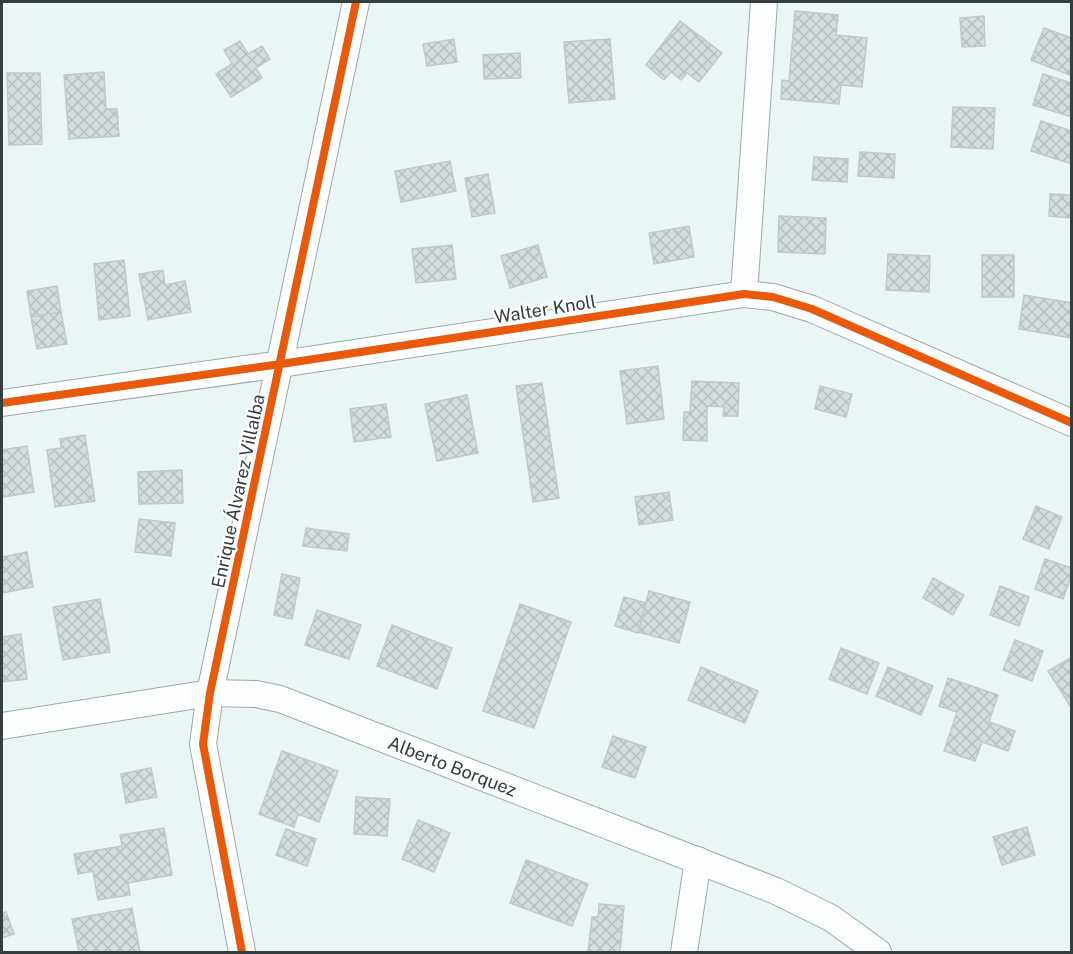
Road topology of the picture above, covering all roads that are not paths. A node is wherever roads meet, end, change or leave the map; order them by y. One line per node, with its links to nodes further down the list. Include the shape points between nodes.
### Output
1 (356, 2): 4 (street, Enrique Álvarez Villalba)
2 (764, 2): 3 (street)
3 (744, 294): 4 (street, Walter Knoll); 6 (street, Walter Knoll, via 773,297 812,309)
4 (281, 364): 5 (street, Walter Knoll); 7 (street, Enrique Álvarez Villalba)
5 (2, 403)
6 (1071, 423)
7 (210, 693): 8 (street, Alberto Borquez); 9 (street, Alberto Borquez, via 256,693 280,699); 10 (street, Enrique Álvarez Villalba, via 203,744)
8 (2, 726)
9 (698, 860): 11 (street); 12 (street, Alberto Borquez, via 803,903)
10 (242, 952)
11 (684, 952)
12 (878, 952)

